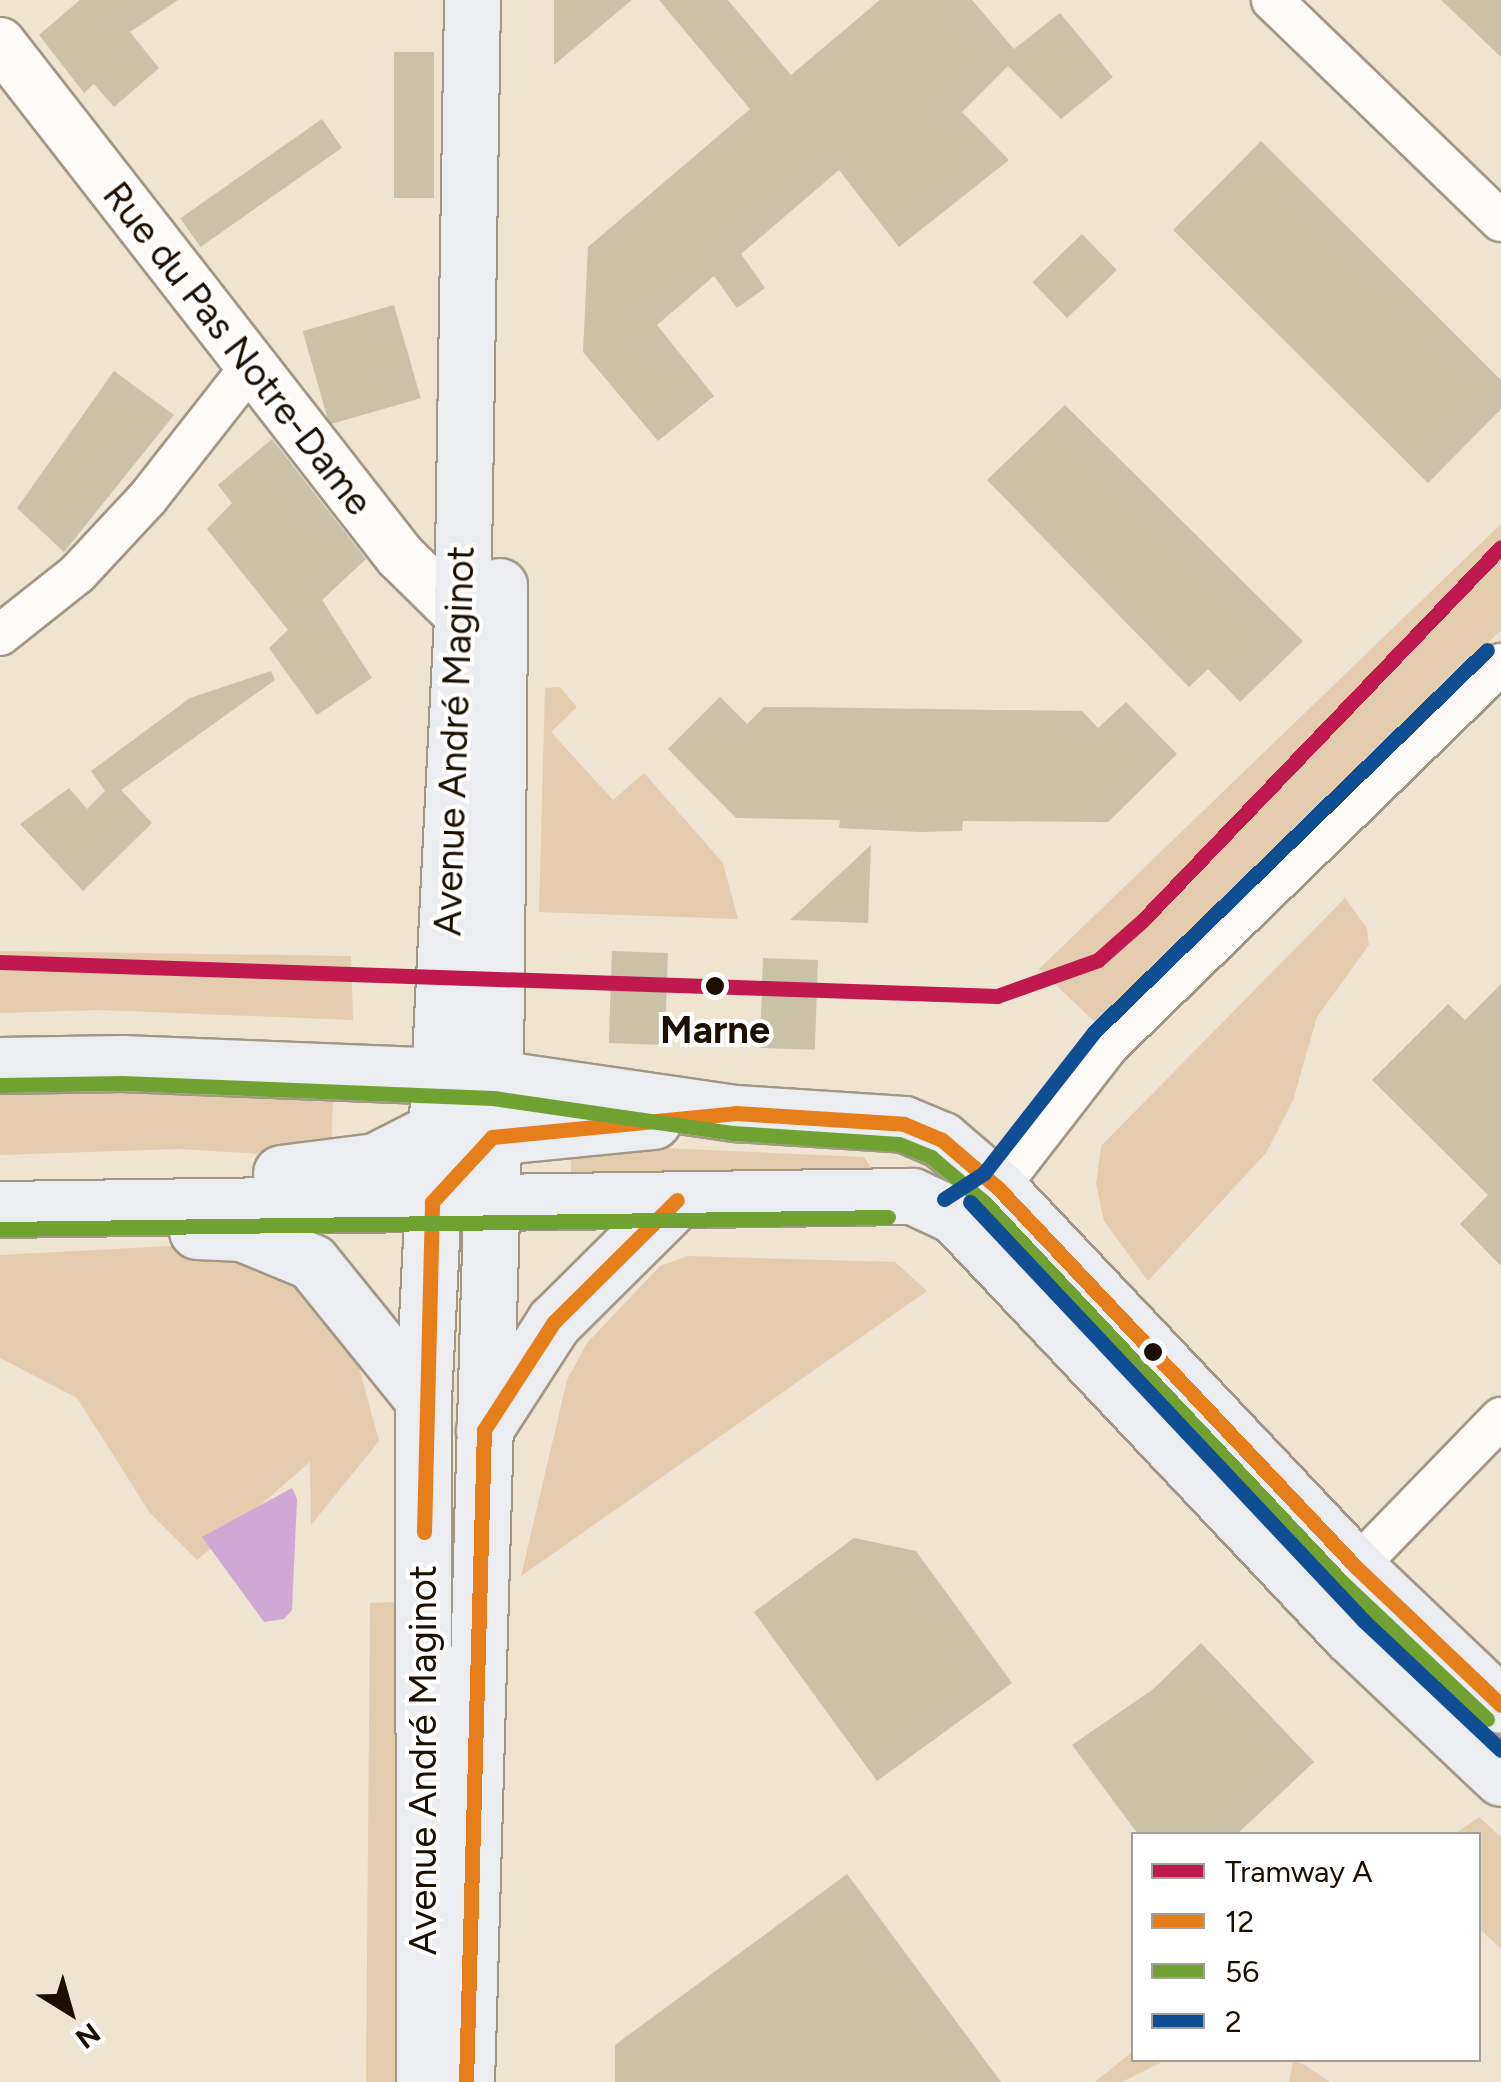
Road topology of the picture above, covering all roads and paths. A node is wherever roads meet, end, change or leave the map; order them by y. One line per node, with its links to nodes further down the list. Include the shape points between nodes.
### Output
1 (472, 0): 7 (main road, Avenue André Maginot)
2 (508, 0): 7 (main road, Avenue André Maginot)
3 (1272, 0): 5 (street)
4 (0, 43): 6 (street, Rue du Pas Notre-Dame)
5 (1498, 212)
6 (250, 369): 7 (street, Rue du Pas Notre-Dame, via 400,556); 8 (street, via 147,499 77,574)
7 (480, 618): 11 (main road, Avenue André Maginot); 12 (main road, Avenue André Maginot)
8 (0, 635)
9 (1501, 664): 19 (street, via 1108,1046)
10 (0, 1065): 11 (main road)
11 (436, 1075): 12 (main road); 14 (main road, Avenue André Maginot)
12 (495, 1078): 13 (main road); 14 (main road); 15 (main road, Avenue André Maginot)
13 (736, 1113): 15 (main road); 19 (main road, via 904,1124 942,1140)
14 (434, 1131): 16 (main road, via 375,1161 336,1170 44,1185); 18 (main road, Avenue André Maginot)
15 (492, 1137): 18 (main road); 20 (main road, Avenue André Maginot)
16 (0, 1197)
17 (677, 1200): 19 (main road, via 912,1196); 20 (main road); 25 (main road, via 554,1322)
18 (432, 1202): 20 (main road); 21 (main road); 23 (main road, Avenue André Maginot)
19 (977, 1202): 26 (main road); 28 (main road, via 1350,1635)
20 (490, 1204): 25 (main road, Avenue André Maginot)
21 (0, 1209)
22 (0, 1218): 23 (main road, via 242,1233 312,1262)
23 (423, 1400): 29 (main road, Avenue André Maginot)
24 (1501, 1418): 26 (street)
25 (484, 1430): 30 (main road, Avenue André Maginot)
26 (1356, 1567): 27 (main road)
27 (1501, 1705)
28 (1501, 1778)
29 (424, 2082)
30 (466, 2082)

